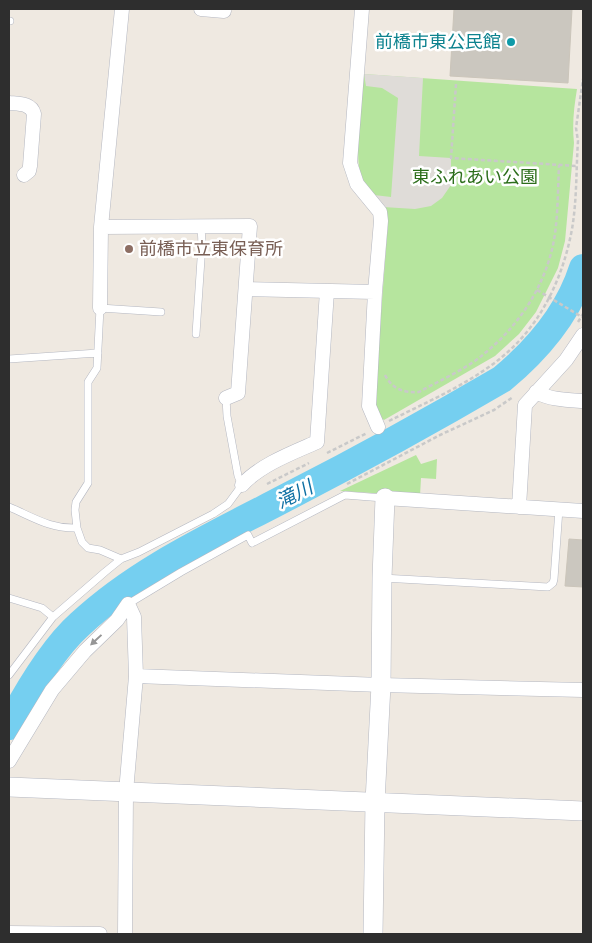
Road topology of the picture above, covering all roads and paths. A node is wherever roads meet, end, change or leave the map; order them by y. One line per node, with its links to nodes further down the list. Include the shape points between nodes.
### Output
1 (122, 9): 12 (street)
2 (200, 9): 4 (street)
3 (362, 9): 16 (street, via 350,163 357,184 380,212 382,221)
4 (224, 11)
5 (583, 79): 9 (path, via 576,128)
6 (456, 84): 8 (path, via 452,158)
7 (9, 103): 10 (street, via 28,105 34,114 30,166)
8 (559, 165): 9 (path); 14 (path, via 555,234 548,264)
9 (577, 166): 17 (path, via 566,258)
10 (24, 175)
11 (201, 226): 12 (street); 13 (street, via 250,226); 22 (lane)
12 (101, 227): 18 (street)
13 (246, 288): 15 (street); 28 (street, via 238,393)
14 (537, 290): 17 (path); 25 (path, via 526,309 484,354 419,392 396,388)
15 (327, 291): 16 (street); 34 (street, via 317,442 267,467)
16 (376, 292): 30 (street, via 369,406)
17 (550, 298): 20 (path); 30 (path, via 539,316 503,357)
18 (100, 308): 19 (lane); 23 (lane)
19 (161, 312)
20 (582, 315): 21 (path)
21 (579, 331): 26 (street, via 566,360)
22 (196, 334)
23 (98, 354): 24 (lane); 41 (lane, via 97,368 88,382 88,483 76,502)
24 (9, 359)
25 (385, 375)
26 (536, 392): 29 (street, via 556,399); 38 (street, via 525,405)
27 (517, 393): 33 (path, via 494,410)
28 (226, 398): 34 (lane)
29 (583, 401)
30 (378, 427): 31 (path)
31 (323, 456)
32 (314, 460): 35 (path)
33 (347, 484)
34 (242, 485): 42 (lane, via 228,504 213,514)
35 (263, 486)
36 (385, 498): 38 (street); 43 (street); 45 (lane, via 345,495 252,543 248,535)
37 (9, 507): 41 (lane, via 47,525)
38 (519, 507): 39 (street)
39 (558, 509): 40 (street); 43 (lane, via 554,579 548,587)
40 (583, 511)
41 (77, 528): 42 (lane, via 88,548)
42 (121, 559): 46 (lane)
43 (382, 578): 49 (street)
44 (9, 598): 46 (lane, via 42,608)
45 (128, 604): 48 (street, via 134,617); 51 (street, one-way to 51, via 52,690)
46 (53, 617): 47 (lane)
47 (9, 675)
48 (136, 676): 49 (street); 53 (street)
49 (381, 685): 50 (street); 54 (street)
50 (583, 690)
51 (9, 762)
52 (9, 787): 53 (street)
53 (126, 792): 54 (street); 58 (street)
54 (375, 802): 55 (street); 59 (street)
55 (583, 810)
56 (9, 933): 57 (street)
57 (100, 934)
58 (125, 934)
59 (373, 934)

